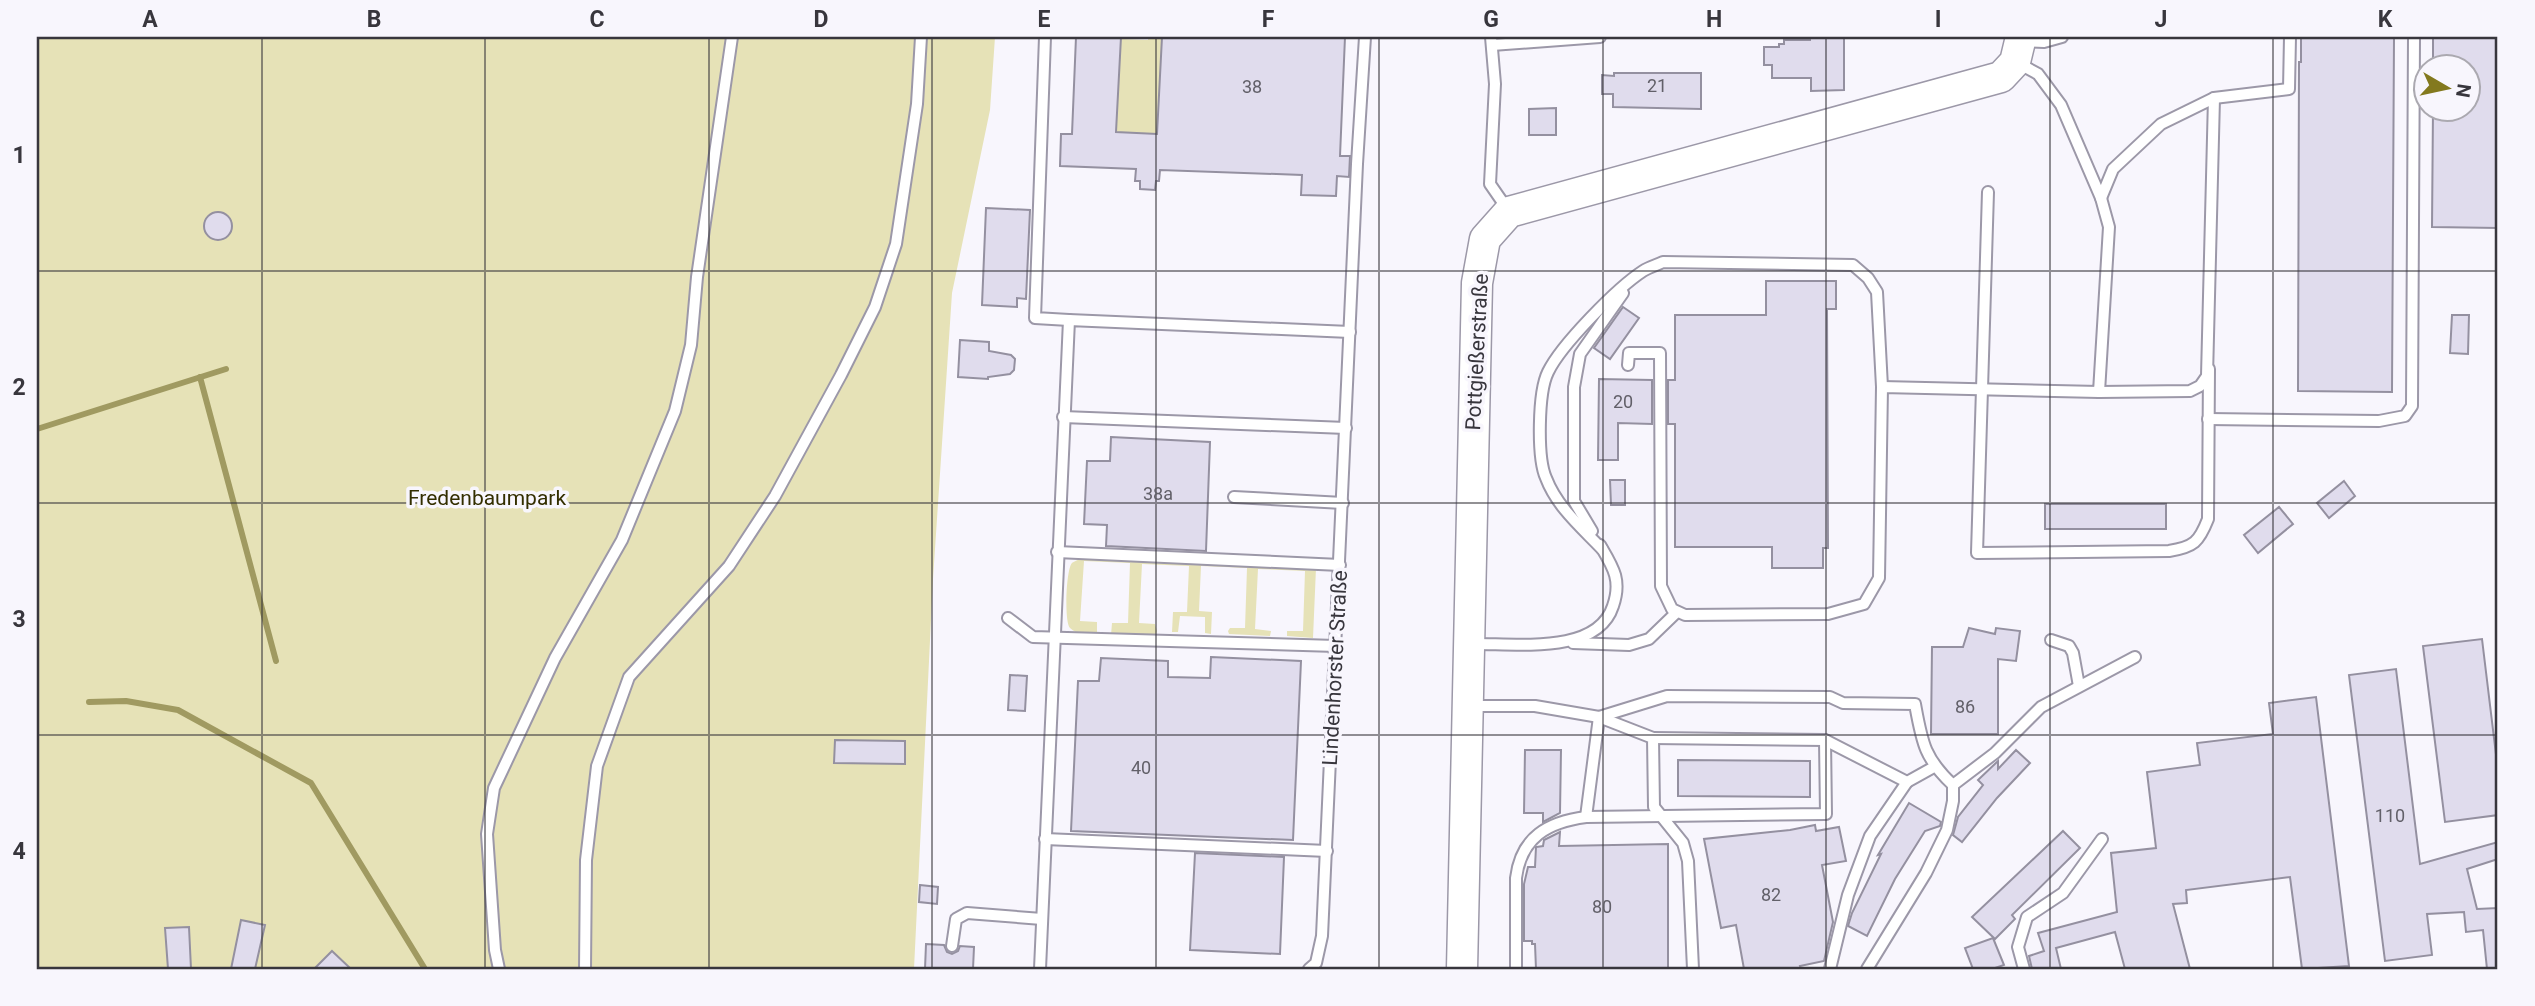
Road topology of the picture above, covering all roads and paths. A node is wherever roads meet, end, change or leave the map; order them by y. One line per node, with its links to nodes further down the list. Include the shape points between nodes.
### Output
1 (732, 37): 54 (lane, via 696,277 691,345 675,411 622,540 555,658 494,788 487,834)
2 (921, 37): 55 (lane, via 917,104 896,244 875,307 775,496 729,566 629,677 597,766 586,860)
3 (1045, 37): 16 (lane, via 1035,318)
4 (1365, 37): 17 (lane, Lindenhorster Straße)
5 (1600, 37): 9 (lane)
6 (2062, 37): 10 (lane)
7 (2290, 37): 11 (lane, via 2289,89)
8 (2414, 37): 24 (lane, via 2412,406 2405,416 2379,421)
9 (1491, 41): 14 (lane, via 1495,84 1490,184)
10 (2014, 54): 13 (lane, via 2061,105); 14 (street)
11 (2214, 98): 13 (lane, via 2161,124 2113,169); 19 (lane)
12 (1988, 192): 21 (lane)
13 (2101, 198): 22 (lane, via 2109,227)
14 (1509, 212): 36 (street, Pottgießerstraße, via 1485,239 1477,283)
15 (1630, 282): 20 (lane, via 1663,262 1853,265 1877,292); 28 (lane, via 1580,354 1574,387 1574,501); 28 (lane, via 1562,353 1547,373 1542,394 1544,475 1556,500)
16 (1069, 320): 17 (lane); 23 (lane)
17 (1350, 332): 25 (lane, Lindenhorster Straße)
18 (1628, 365): 31 (lane, via 1629,354 1660,354 1661,586)
19 (2209, 369): 22 (lane, via 2204,383 2190,391); 24 (lane)
20 (1882, 387): 21 (lane); 31 (lane, via 1880,578 1864,604 1828,614 1685,615)
21 (1980, 391): 22 (lane); 24 (lane, via 1977,553 2189,547 2201,536 2208,519)
22 (2099, 392)
23 (1063, 417): 25 (lane); 29 (lane)
24 (2208, 419)
25 (1346, 428): 27 (lane, Lindenhorster Straße)
26 (1234, 497): 27 (lane)
27 (1343, 503): 30 (lane, Lindenhorster Straße)
28 (1602, 549): 35 (lane, via 1616,572 1610,617 1591,634)
29 (1058, 552): 30 (lane); 33 (lane)
30 (1340, 565): 37 (lane, Lindenhorster Straße)
31 (1677, 611): 35 (lane, via 1649,639 1629,645)
32 (1008, 618): 33 (lane, via 1033,637)
33 (1054, 639): 37 (lane); 49 (lane)
34 (2050, 640): 39 (lane, via 2069,646)
35 (1567, 643): 36 (lane)
36 (1468, 644): 40 (street, Pottgießerstraße)
37 (1336, 646): 51 (lane, Lindenhorster Straße)
38 (2135, 657): 39 (lane)
39 (2079, 687): 46 (lane, via 2041,707 1995,753)
40 (1468, 706): 41 (lane, via 1535,706); 58 (street, Pottgießerstraße)
41 (1598, 717): 42 (lane); 44 (lane, via 1667,696 1830,697 1843,703 1915,704); 48 (lane)
42 (1653, 738): 43 (lane); 47 (lane, via 1654,807)
43 (1825, 740): 45 (lane); 47 (lane, via 1826,814)
44 (1934, 768): 45 (lane); 46 (lane)
45 (1907, 782): 61 (lane, via 1870,836 1848,895)
46 (1953, 785): 62 (lane, via 1947,830)
47 (1661, 816): 48 (lane); 60 (lane, via 1683,843 1688,862)
48 (1586, 817): 59 (lane, via 1550,827 1523,852 1516,878)
49 (1045, 839): 51 (lane); 52 (lane)
50 (2102, 839): 63 (lane, via 2063,893 2027,918 2018,947)
51 (1327, 851): 57 (lane, Lindenhorster Straße, via 1322,936 1316,963)
52 (1042, 919): 53 (lane, via 967,914 956,919); 56 (lane)
53 (952, 946)
54 (499, 969)
55 (585, 969)
56 (1040, 969)
57 (1309, 969)
58 (1462, 969)
59 (1516, 969)
60 (1693, 969)
61 (1830, 969)
62 (1867, 969)
63 (2024, 969)

